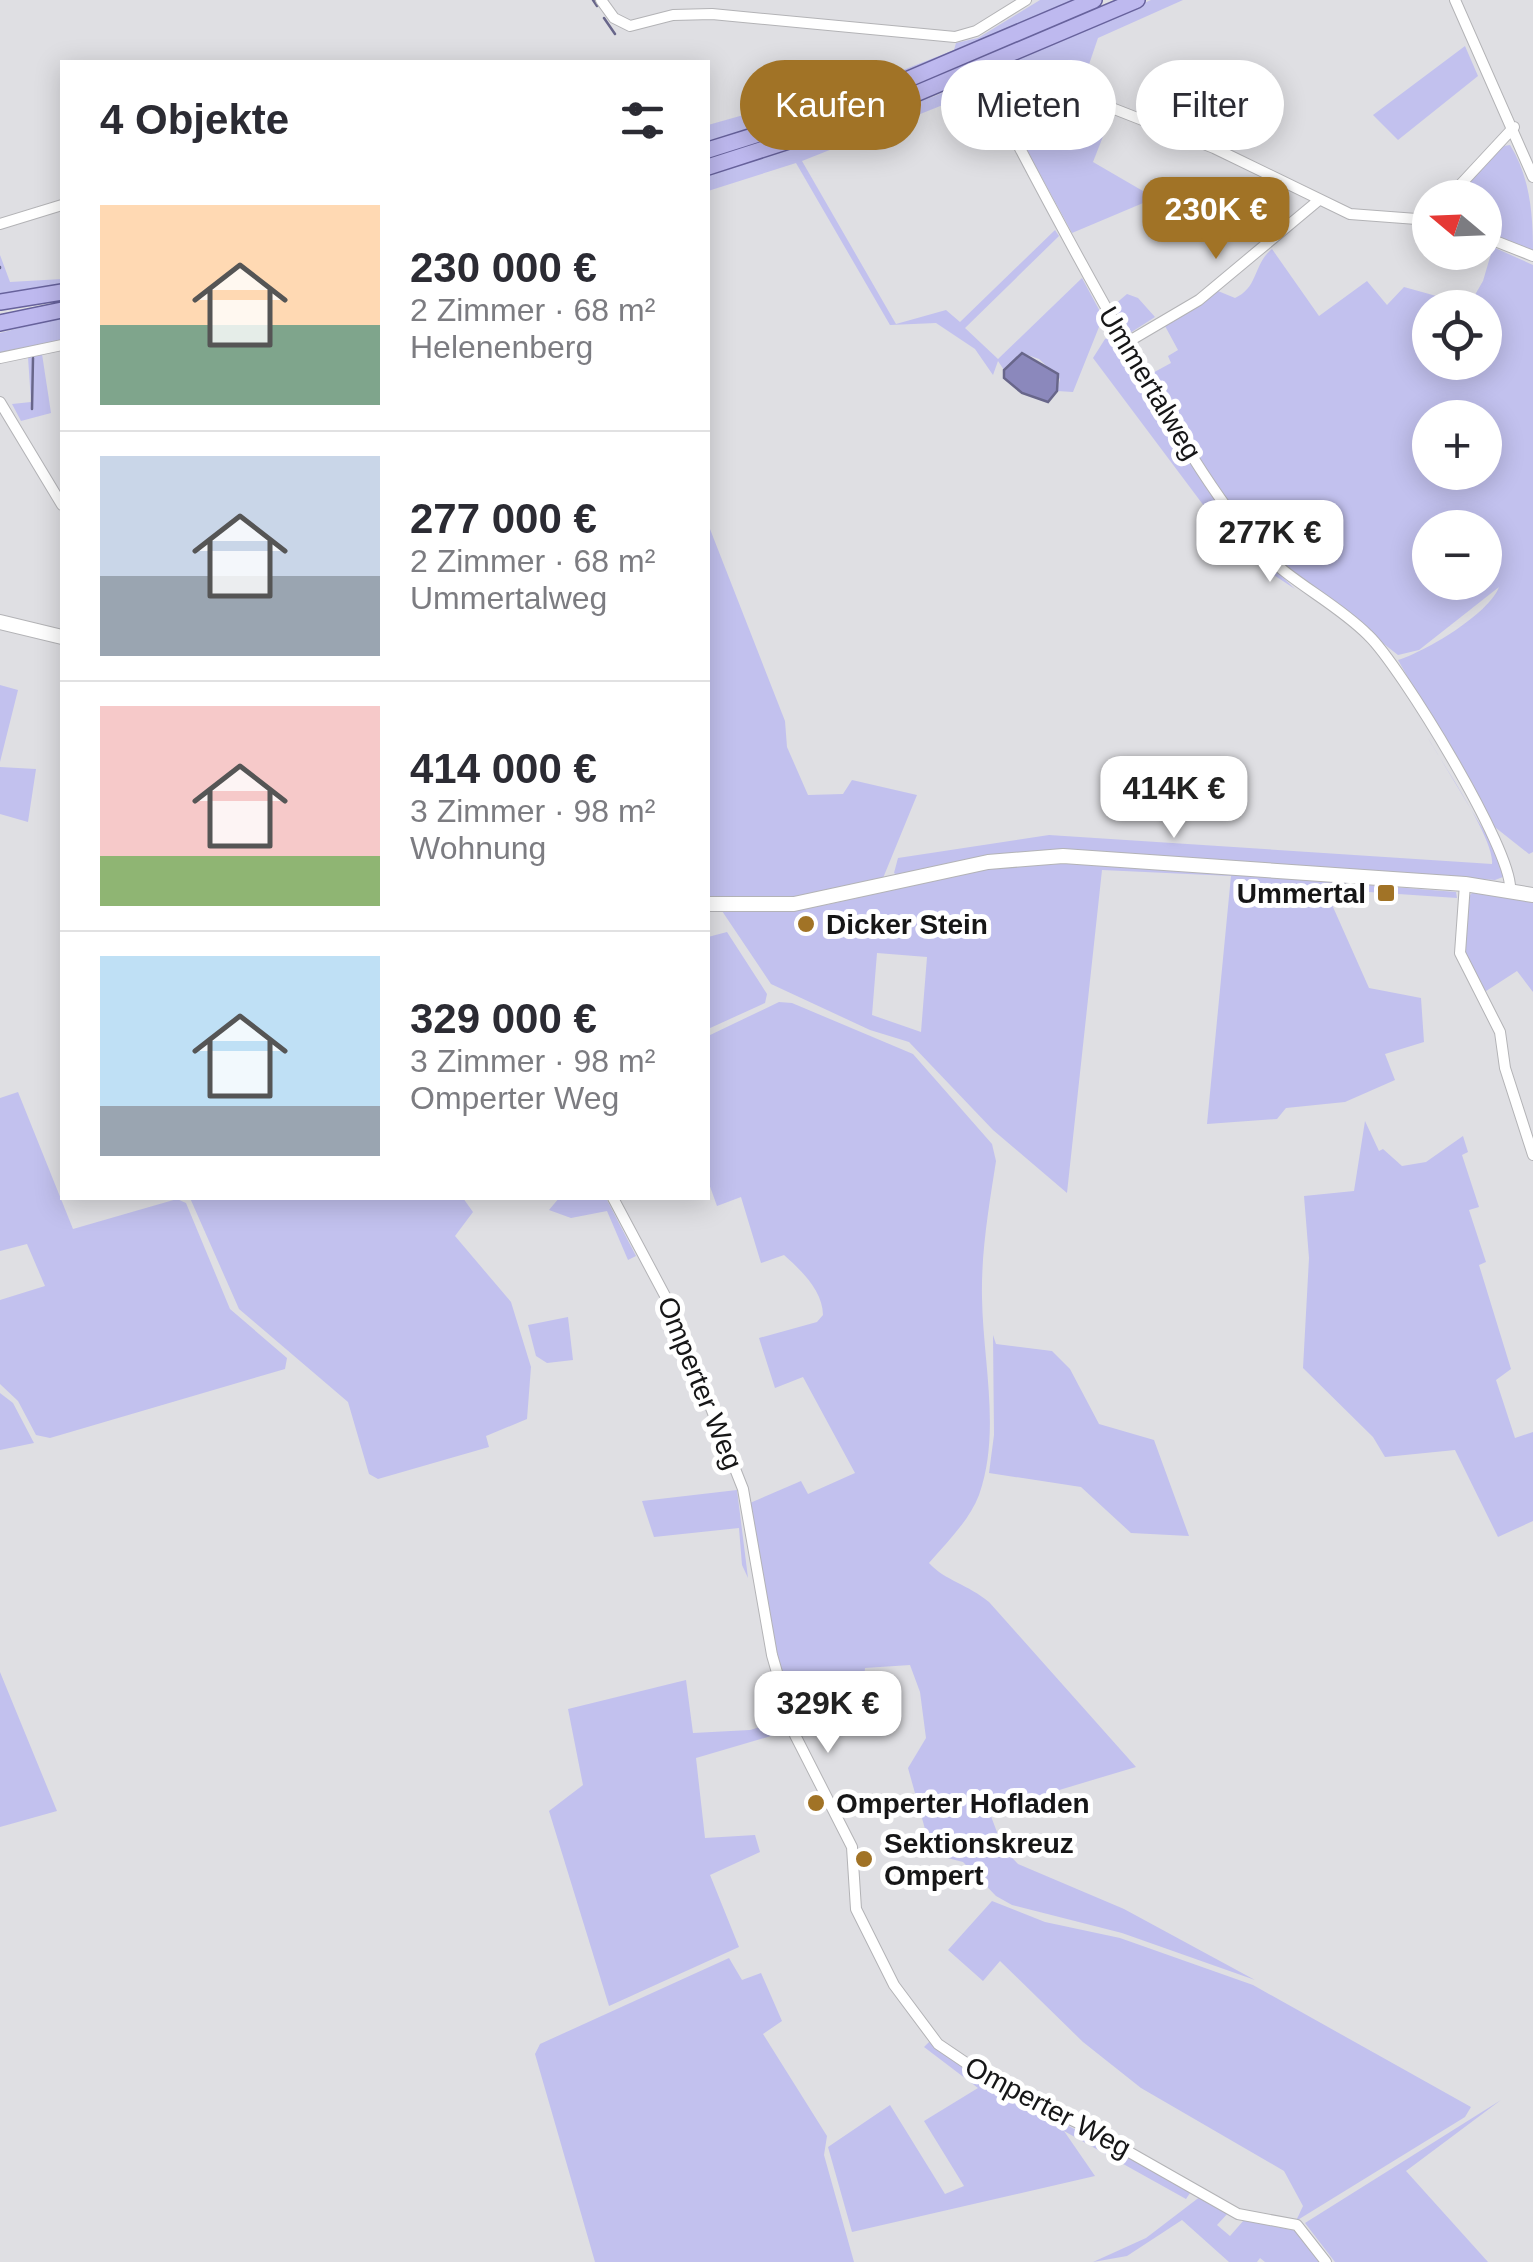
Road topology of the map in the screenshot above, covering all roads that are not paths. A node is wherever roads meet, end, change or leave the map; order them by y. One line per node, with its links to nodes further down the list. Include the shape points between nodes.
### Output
1 (601, 0): 2 (street, via 630,26 712,14 955,36 976,31)
2 (1026, 0)
3 (1094, 0): 7 (main road, via 836,110)
4 (1137, 0): 9 (main road, via 854,120)
5 (1455, 0): 6 (street)
6 (1514, 127): 8 (street); 11 (street)
7 (710, 149)
8 (1531, 161): 10 (street)
9 (710, 166)
10 (1533, 177)
11 (1465, 180)
12 (1319, 200): 14 (street, via 1350,214); 22 (street, via 1199,300); 22 (street, Ummertalweg, via 1078,92 1030,76 1016,78 1004,88 1002,114)
13 (60, 206): 15 (street)
14 (1412, 218)
15 (0, 224)
16 (1502, 243): 17 (street)
17 (1533, 256)
18 (60, 292): 19 (main road)
19 (0, 302)
20 (60, 310): 21 (main road)
21 (0, 322)
22 (1126, 343): 30 (street, Ummertalweg, via 1210,483 1258,546 1392,659 1500,845)
23 (60, 345): 24 (street)
24 (0, 358)
25 (0, 402): 26 (street)
26 (60, 502)
27 (0, 622): 28 (main road)
28 (60, 637)
29 (1465, 884): 30 (main road); 32 (main road, via 1063,856 988,862 794,904); 33 (street, via 1460,952 1500,1032)
30 (1510, 890): 31 (main road)
31 (1533, 895)
32 (710, 904)
33 (1533, 1155)
34 (614, 1200): 35 (street, Omperter Weg, via 671,1307 744,1489 772,1655 795,1736 852,1847 856,1909 894,1986 938,2044 969,2068 1238,2214 1297,2225)
35 (1326, 2262)

